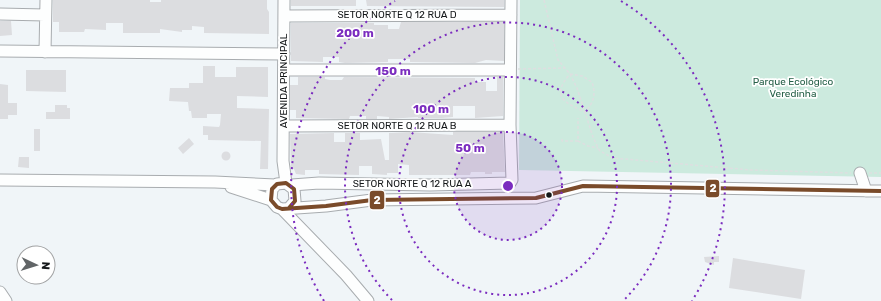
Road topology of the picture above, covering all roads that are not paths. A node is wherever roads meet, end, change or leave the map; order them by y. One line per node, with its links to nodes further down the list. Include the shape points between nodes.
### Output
1 (46, 0): 5 (street)
2 (284, 0): 7 (street, AVENIDA PRINCIPAL)
3 (511, 0): 6 (street)
4 (0, 14): 5 (street)
5 (45, 15): 9 (street)
6 (511, 15): 7 (street, SETOR NORTE Q 12 RUA D); 12 (street)
7 (284, 16): 10 (street, AVENIDA PRINCIPAL)
8 (0, 51): 9 (street)
9 (45, 52): 10 (street)
10 (284, 54): 11 (street, AVENIDA PRINCIPAL)
11 (284, 70): 12 (street); 14 (street, AVENIDA PRINCIPAL)
12 (510, 70): 13 (street)
13 (510, 125): 14 (street, SETOR NORTE Q 12 RUA B); 18 (street, SETOR NORTE Q 12 RUA A, via 510,183 430,186 319,183)
14 (284, 126): 18 (street, AVENIDA PRINCIPAL, via 283,161)
15 (860, 173): 19 (street)
16 (0, 180): 17 (street)
17 (215, 182): 18 (street); 21 (street)
18 (287, 188): 21 (street, AVENIDA PRINCIPAL, via 272,189); 22 (street); 23 (street, AVENIDA PRINCIPAL, via 292,205)
19 (866, 191): 20 (street); 22 (street, via 583,186 536,198 372,200)
20 (881, 191)
21 (271, 200): 23 (street, via 277,207)
22 (326, 206): 23 (street)
23 (285, 208): 26 (street)
24 (0, 292): 25 (street)
25 (6, 301)
26 (368, 301)

